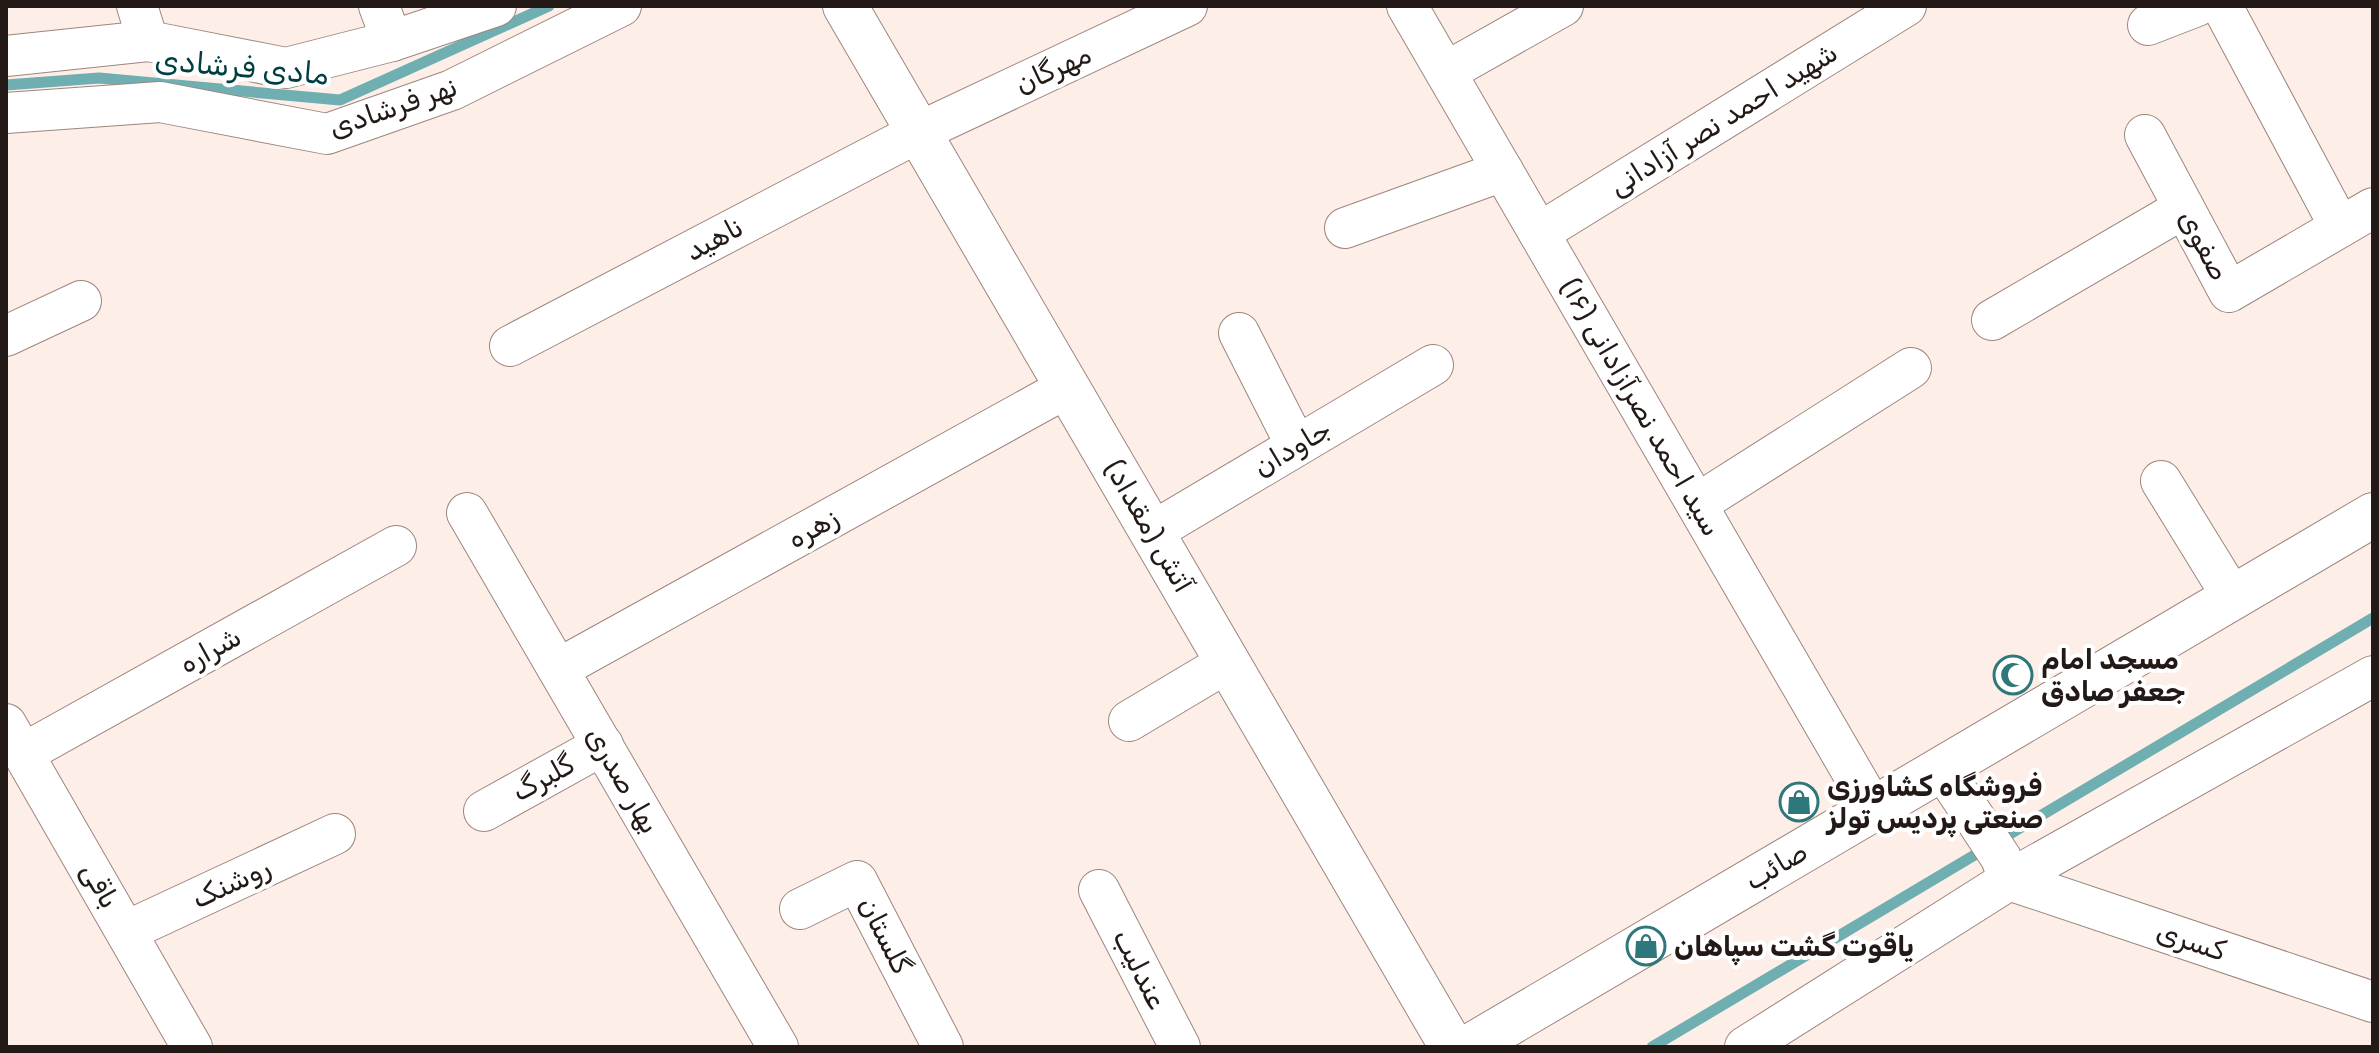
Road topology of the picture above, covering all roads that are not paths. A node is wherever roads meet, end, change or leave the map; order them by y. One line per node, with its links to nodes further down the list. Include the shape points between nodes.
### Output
1 (496, 6): 11 (street)
2 (621, 6): 15 (street, نهر فرشادی, via 452,90 327,134 160,102)
3 (845, 6): 16 (main road, آتش (مقداد))
4 (1187, 6): 16 (street, مهرگان)
5 (1407, 6): 14 (street, سید احمد نصرآزادانی (۱۶))
6 (1563, 6): 14 (street)
7 (1906, 6): 22 (street, شهید احمد نصر آزادانی)
8 (2197, 6): 12 (street)
9 (2222, 6): 20 (street)
10 (142, 23): 11 (street, via 286,68); 13 (street)
11 (386, 24)
12 (2148, 25)
13 (6, 56)
14 (1446, 72): 18 (street, سید احمد نصرآزادانی (۱۶))
15 (6, 113)
16 (919, 132): 27 (street, ناهید); 30 (main road, آتش (مقداد))
17 (2145, 135): 19 (street, صفوی)
18 (1503, 171): 21 (street); 22 (street, سید احمد نصرآزادانی (۱۶))
19 (2184, 208): 20 (street, صفوی, via 2229,292); 24 (street)
20 (2356, 218)
21 (1345, 228)
22 (1539, 233): 33 (street, سید احمد نصرآزادانی (۱۶))
23 (81, 301): 26 (street)
24 (1992, 320)
25 (1239, 333): 31 (street)
26 (6, 336)
27 (510, 346)
28 (1433, 365): 31 (street, جاودان)
29 (1911, 368): 33 (street)
30 (1068, 387): 36 (main road, آتش (مقداد)); 40 (street, زهره)
31 (1296, 445): 36 (street, جاودان)
32 (2161, 481): 38 (street)
33 (1697, 504): 46 (street, سید احمد نصرآزادانی (۱۶))
34 (467, 513): 40 (street, بهار صدری)
35 (2373, 515): 38 (main road, صائب)
36 (1152, 532): 39 (main road, آتش (مقداد))
37 (396, 546): 43 (street, شراره)
38 (2233, 598): 45 (main road, صائب)
39 (1228, 662): 42 (street); 58 (main road, آتش (مقداد))
40 (558, 669): 44 (street, بهار صدری)
41 (2373, 676): 49 (street)
42 (1129, 721)
43 (15, 738): 52 (street, باقی)
44 (603, 745): 47 (street, گلبرگ); 55 (street, بهار صدری)
45 (1943, 770): 46 (main road, صائب); 49 (street)
46 (1873, 808): 59 (main road, صائب)
47 (484, 811)
48 (335, 834): 52 (street, روشنک)
49 (1998, 857): 53 (street, کسری); 60 (street)
50 (1099, 890): 57 (street, عندلیب)
51 (800, 909): 56 (street, گلستان, via 857,881)
52 (127, 931): 54 (street, باقی)
53 (2373, 1002)
54 (192, 1047)
55 (778, 1047)
56 (943, 1047)
57 (1180, 1047)
58 (1452, 1047)
59 (1469, 1047)
60 (1745, 1047)

